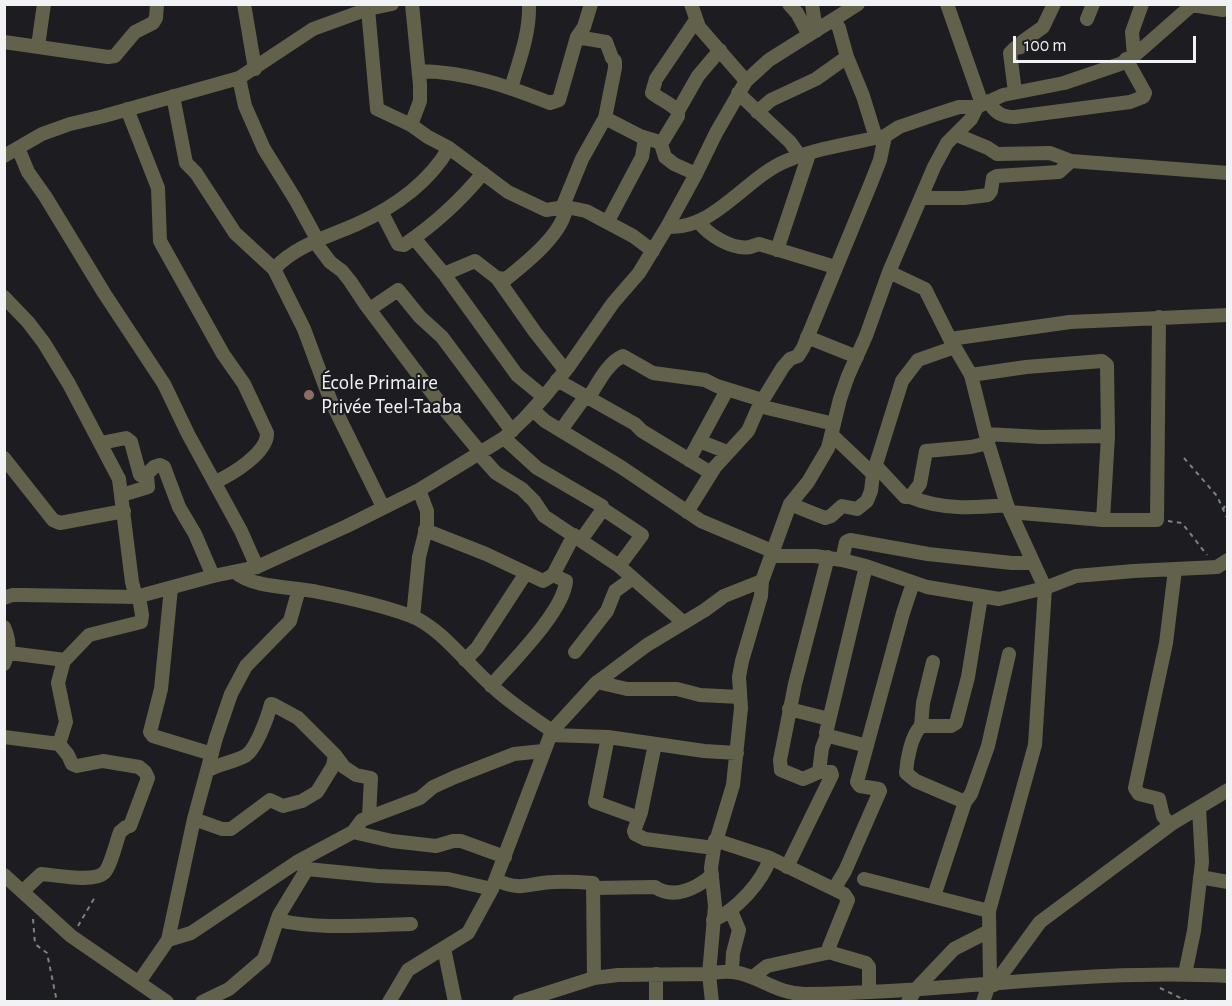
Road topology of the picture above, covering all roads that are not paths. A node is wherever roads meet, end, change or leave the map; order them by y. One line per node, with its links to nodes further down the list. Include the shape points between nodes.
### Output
1 (44, 4): 25 (street)
2 (157, 4): 25 (street, via 153,23 135,32 115,56)
3 (244, 4): 29 (street)
4 (392, 4): 17 (street)
5 (412, 4): 30 (street)
6 (529, 4): 33 (street, via 526,41)
7 (591, 4): 23 (street)
8 (691, 4): 19 (street)
9 (789, 4): 22 (street)
10 (812, 4): 22 (street)
11 (858, 4): 20 (street)
12 (947, 4): 37 (street)
13 (1054, 4): 34 (street, via 1043,27 1010,53)
14 (1093, 4): 21 (street)
15 (1142, 4): 28 (street, via 1132,32)
16 (1192, 5): 18 (street); 28 (street)
17 (368, 9): 29 (street, via 313,29); 42 (street, via 377,109)
18 (1223, 10)
19 (696, 20): 26 (street); 39 (street, via 652,93)
20 (834, 20): 22 (street); 27 (street)
21 (1087, 20)
22 (812, 33): 32 (street, via 769,60)
23 (577, 37): 33 (street, via 559,100 550,103); 41 (street, via 606,42 615,61)
24 (4, 42): 25 (street)
25 (38, 46)
26 (720, 50): 32 (street); 39 (street, via 700,73)
27 (847, 57): 40 (street); 44 (street)
28 (1130, 58): 34 (street, via 1064,83); 37 (street, via 1145,93 1130,102 1015,117)
29 (255, 69): 31 (street)
30 (420, 71): 33 (street, via 458,73); 42 (street, via 420,101)
31 (239, 78): 36 (street); 62 (street, via 245,106 264,149)
32 (746, 81): 35 (street)
33 (511, 88)
34 (1015, 92): 37 (street)
35 (738, 93): 40 (street); 54 (street)
36 (173, 96): 38 (street); 66 (street, via 186,163 234,233)
37 (982, 104): 43 (street); 44 (street, via 934,115)
38 (127, 108): 47 (street, via 42,134); 98 (street, via 158,188 158,228 163,249 244,384 267,433 262,449)
39 (678, 111): 46 (street)
40 (757, 112): 49 (street)
41 (605, 118): 45 (street); 56 (street, via 582,159)
42 (411, 124): 48 (street)
43 (957, 135): 51 (street, via 997,154 1050,153); 55 (street, via 940,155)
44 (881, 137): 49 (street); 65 (street, via 874,176)
45 (645, 138): 46 (street); 58 (street, via 642,157)
46 (661, 144): 54 (street, via 665,157)
47 (18, 148): 50 (street); 98 (street, via 33,181 164,384)
48 (450, 148): 52 (street); 57 (street, via 423,183)
49 (805, 155): 59 (street, via 766,172); 63 (street)
50 (4, 156)
51 (1071, 161): 53 (street); 55 (street, via 1059,172 993,178 988,195)
52 (483, 173): 56 (street, via 508,192 546,210); 61 (street)
53 (1227, 173)
54 (696, 174): 60 (street)
55 (922, 198): 67 (street)
56 (564, 207): 58 (street); 69 (street, via 561,225 532,257 506,279)
57 (382, 213): 61 (street, via 398,244 404,245); 62 (street)
58 (608, 221): 64 (street)
59 (698, 221): 60 (street); 63 (street, via 705,231 722,240)
60 (667, 227): 64 (street)
61 (414, 238): 68 (street)
62 (317, 241): 66 (street, via 290,255); 71 (street)
63 (777, 250): 65 (street)
64 (653, 251): 77 (street)
65 (835, 267): 74 (street)
66 (274, 269): 103 (street, via 304,329 330,399)
67 (889, 272): 75 (street, via 925,289); 76 (street)
68 (444, 274): 69 (street, via 476,261); 80 (street, via 518,375)
69 (497, 278): 77 (street)
70 (4, 297): 90 (street, via 44,343)
71 (370, 309): 86 (street, via 398,290 442,337); 92 (street)
72 (1227, 315): 73 (street)
73 (1159, 317): 75 (street, via 1070,322); 108 (street, via 1156,520)
74 (807, 337): 76 (street); 82 (street, via 798,356 783,367)
75 (952, 343): 78 (street); 95 (street, via 918,360 902,381)
76 (857, 357): 85 (street, via 840,399)
77 (561, 375): 80 (street); 81 (street)
78 (971, 375): 87 (street, via 1102,361 1107,365); 88 (street)
79 (727, 390): 81 (street, via 705,380 653,373 623,356); 82 (street); 89 (street)
80 (544, 397): 83 (street)
81 (586, 398): 84 (street); 94 (street)
82 (760, 403): 85 (street); 91 (street, via 748,431)
83 (533, 410): 84 (street); 86 (street)
84 (561, 430): 107 (street)
85 (833, 430): 95 (street); 102 (street, via 824,457)
86 (508, 434): 92 (street); 105 (street, via 537,468)
87 (1108, 436): 88 (street); 108 (street)
88 (987, 439): 101 (street, via 971,447 926,451 920,484); 104 (street)
89 (699, 441): 91 (street); 94 (street)
90 (101, 443): 97 (street, via 126,438 131,442 140,475); 100 (street, via 119,479)
91 (727, 452): 96 (street)
92 (479, 453): 99 (street); 110 (street, via 496,473 522,489 544,516)
93 (4, 458): 106 (street, via 53,520 60,523)
94 (689, 460): 96 (street)
95 (874, 470): 101 (street); 102 (street, via 867,501 857,509 842,506 825,518)
96 (711, 474): 107 (street)
97 (147, 476): 100 (street, via 148,487); 122 (street, via 154,467 164,467)
98 (215, 482): 117 (street)
99 (419, 490): 103 (street); 109 (street, via 427,512)
100 (122, 495): 106 (street)
101 (910, 497): 104 (street, via 939,506)
102 (790, 504): 111 (street)
103 (383, 507): 117 (street)
104 (1009, 508): 108 (street); 113 (street)
105 (603, 509): 110 (street); 115 (street, via 642,535)
106 (124, 511): 129 (street, via 132,582)
107 (687, 512): 111 (street)
108 (1103, 520)
109 (425, 530): 120 (street); 132 (street)
110 (578, 538): 115 (street); 121 (street)
111 (771, 554): 112 (street); 124 (street)
112 (835, 558): 113 (street, via 850,540 928,554); 116 (street); 144 (street)
113 (1033, 563): 127 (street)
114 (1222, 564): 118 (street)
115 (619, 566): 123 (street)
116 (866, 566): 125 (street); 145 (street)
117 (257, 567): 119 (street)
118 (1175, 570): 127 (street, via 1076,576); 166 (street, via 1166,643 1135,788 1137,793 1159,799)
119 (235, 572): 122 (street); 128 (street, via 252,581)
120 (526, 573): 121 (street, via 543,581); 139 (street)
121 (553, 575): 142 (street, via 566,581 564,594 532,640)
122 (213, 576): 126 (street)
123 (633, 578): 133 (street); 135 (street, via 615,591 607,611)
124 (762, 580): 133 (street, via 724,596); 143 (street, via 742,661)
125 (914, 584): 130 (street); 153 (street)
126 (171, 588): 129 (street); 156 (street, via 160,689 150,732)
127 (1045, 588): 130 (street, via 999,599); 184 (street, via 1035,745)
128 (299, 589): 132 (street); 156 (street, via 290,621 246,666 231,694)
129 (138, 597): 131 (street); 138 (street, via 141,622 89,635)
130 (981, 597): 146 (street, via 956,723)
131 (4, 598)
132 (413, 617): 139 (street, via 436,632)
133 (684, 623): 141 (street)
134 (4, 627): 137 (street, via 9,641)
135 (575, 652)
136 (1010, 654): 161 (street, via 988,746)
137 (7, 658): 138 (street)
138 (64, 660): 151 (street, via 58,683 66,722)
139 (465, 660): 142 (street)
140 (933, 662): 146 (street)
141 (597, 682): 143 (street, via 627,689 677,689); 147 (street)
142 (491, 686): 147 (street)
143 (740, 697): 155 (street)
144 (789, 709): 145 (street); 159 (street, via 781,770 803,779)
145 (829, 718): 148 (street)
146 (921, 726): 161 (street, via 906,776)
147 (551, 733): 150 (street); 154 (street)
148 (827, 735): 153 (street); 159 (street)
149 (4, 737): 151 (street)
150 (608, 737): 152 (street); 164 (street, via 595,802)
151 (59, 744): 181 (street, via 77,766 103,761 139,767 147,778 130,826 120,832 103,873 86,878 41,874)
152 (655, 744): 155 (street); 164 (street)
153 (867, 746): 180 (street, via 858,784 880,791)
154 (543, 751): 163 (street, via 514,754); 169 (street)
155 (736, 753): 168 (street, via 733,785)
156 (212, 754): 158 (street)
157 (335, 755): 158 (street, via 298,718 271,704 252,751); 163 (street, via 344,768 371,778); 165 (street, via 333,766 317,792 302,801 283,806 270,800 231,829)
158 (208, 770): 165 (street)
159 (819, 772): 172 (street, via 832,775)
160 (1227, 790): 162 (street)
161 (965, 802): 182 (street)
162 (1198, 808): 166 (street); 175 (street)
163 (369, 817): 167 (street)
164 (639, 818): 168 (street, via 634,831 645,838)
165 (194, 819): 189 (street)
166 (1170, 825): 200 (street, via 1041,922)
167 (352, 832): 169 (street, via 436,846 461,841); 171 (street)
168 (714, 844): 170 (street); 174 (street)
169 (505, 857): 178 (street)
170 (770, 858): 172 (street); 183 (street, via 764,875)
171 (302, 866): 178 (street); 185 (street); 189 (street, via 191,933)
172 (787, 867): 180 (street)
173 (4, 875): 181 (street)
174 (712, 875): 179 (street, via 690,890); 186 (street)
175 (1200, 877): 177 (street); 195 (street)
176 (864, 879): 182 (street)
177 (1227, 882)
178 (494, 884): 179 (street, via 519,887 552,882 593,883); 190 (street, via 468,933)
179 (594, 888): 198 (street)
180 (834, 889): 191 (street, via 848,900)
181 (27, 895): 199 (street, via 71,936)
182 (934, 896): 184 (street)
183 (731, 911): 186 (street); 192 (street, via 739,930)
184 (988, 911): 188 (street)
185 (277, 920): 187 (street, via 308,926); 205 (street, via 264,959 229,989)
186 (713, 920): 194 (street)
187 (411, 924)
188 (989, 932): 200 (street); 201 (street, via 954,949)
189 (168, 940): 199 (street)
190 (444, 948): 206 (street, via 408,970); 207 (street)
191 (831, 952): 197 (street, via 767,966); 202 (street, via 866,963)
192 (732, 970): 194 (street); 197 (street)
193 (656, 974): 194 (street); 198 (street); 209 (street)
194 (709, 974): 210 (street)
195 (1185, 974): 196 (street); 200 (street, via 1126,974)
196 (1227, 976)
197 (753, 977): 202 (street, via 794,993)
198 (594, 978): 203 (street)
199 (139, 982): 204 (street)
200 (991, 985): 201 (street); 212 (street)
201 (916, 989): 202 (street); 211 (street)
202 (869, 990)
203 (545, 998): 208 (street)
204 (167, 1002)
205 (202, 1002)
206 (389, 1002)
207 (455, 1002)
208 (519, 1002)
209 (656, 1002)
210 (712, 1002)
211 (908, 1002)
212 (983, 1002)

